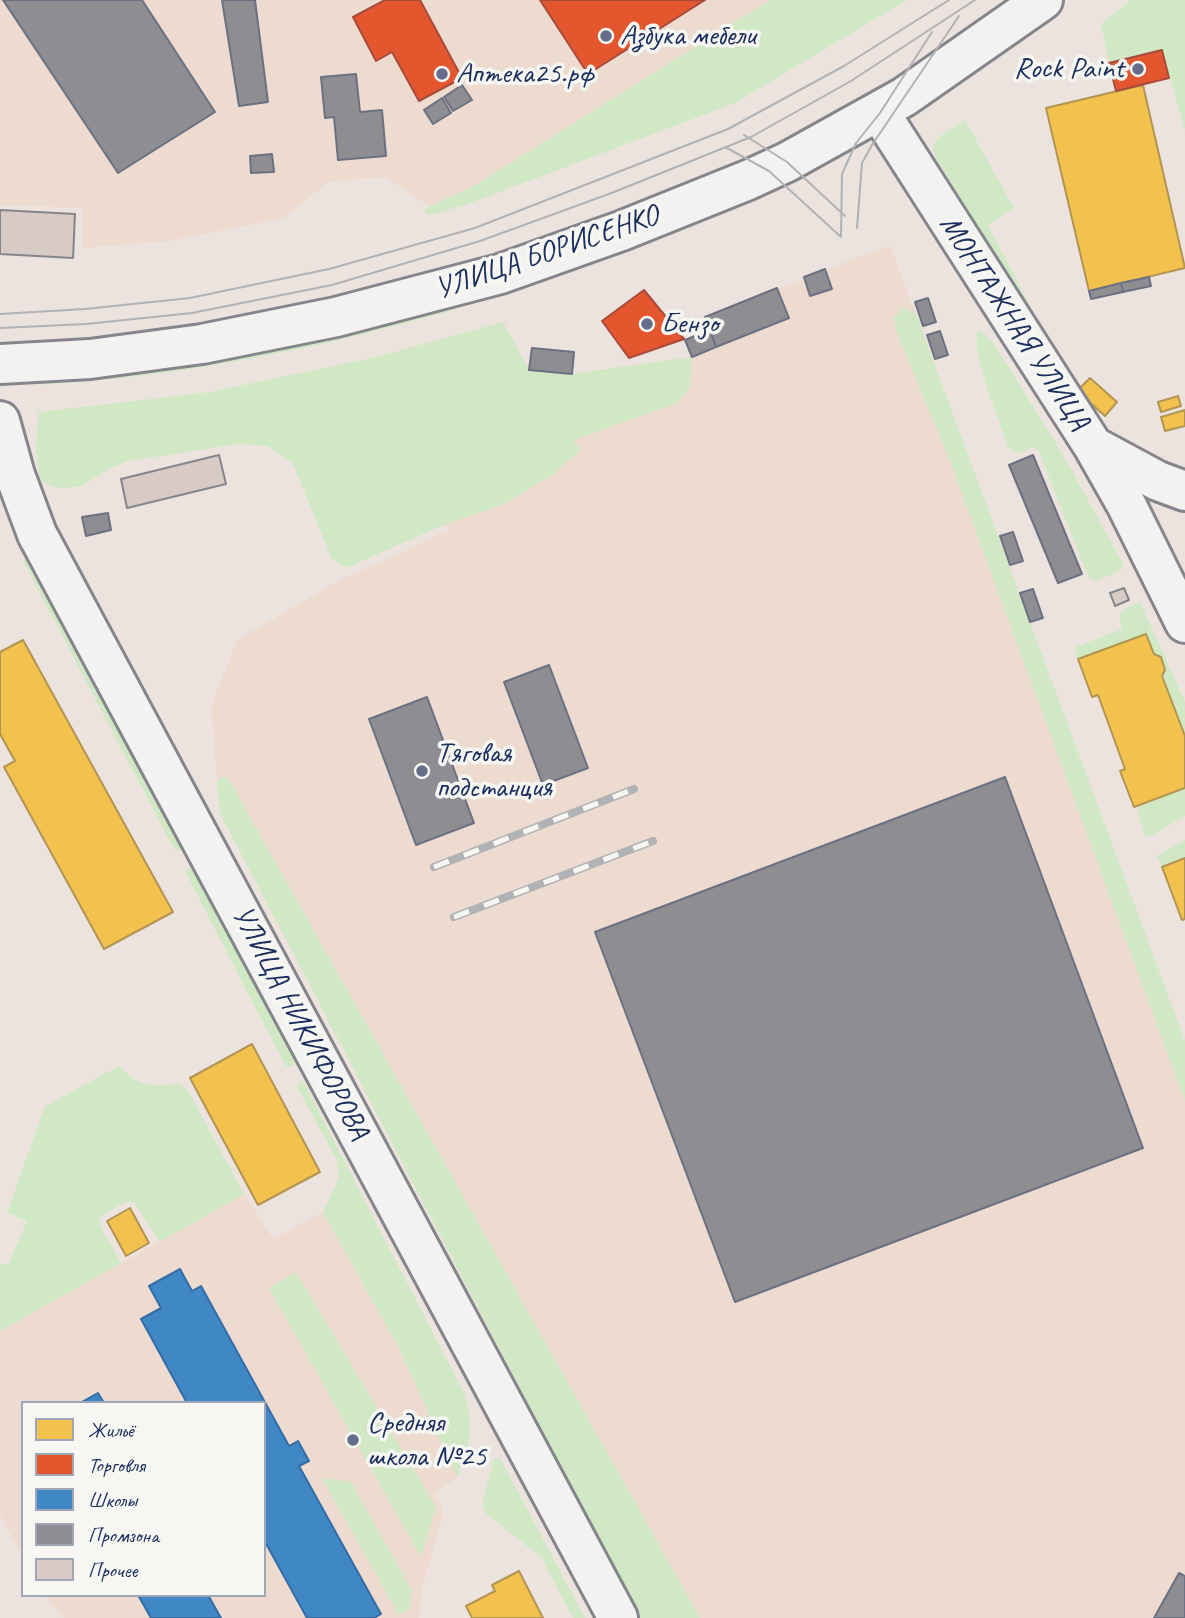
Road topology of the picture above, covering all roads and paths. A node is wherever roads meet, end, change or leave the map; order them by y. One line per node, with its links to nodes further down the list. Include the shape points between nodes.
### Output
1 (1043, 0): 2 (main road, УЛИЦА БОРИСЕНКО)
2 (880, 113): 3 (main road, УЛИЦА БОРИСЕНКО, via 748,180 500,274 336,317 202,345); 5 (main road, МОНТАЖНАЯ УЛИЦА)
3 (0, 364)
4 (0, 421): 8 (main road, УЛИЦА НИКИФОРОВА, via 37,534)
5 (1093, 446): 6 (main road, МОНТАЖНАЯ УЛИЦА); 7 (main road)
6 (1185, 491)
7 (1185, 623)
8 (618, 1618)

